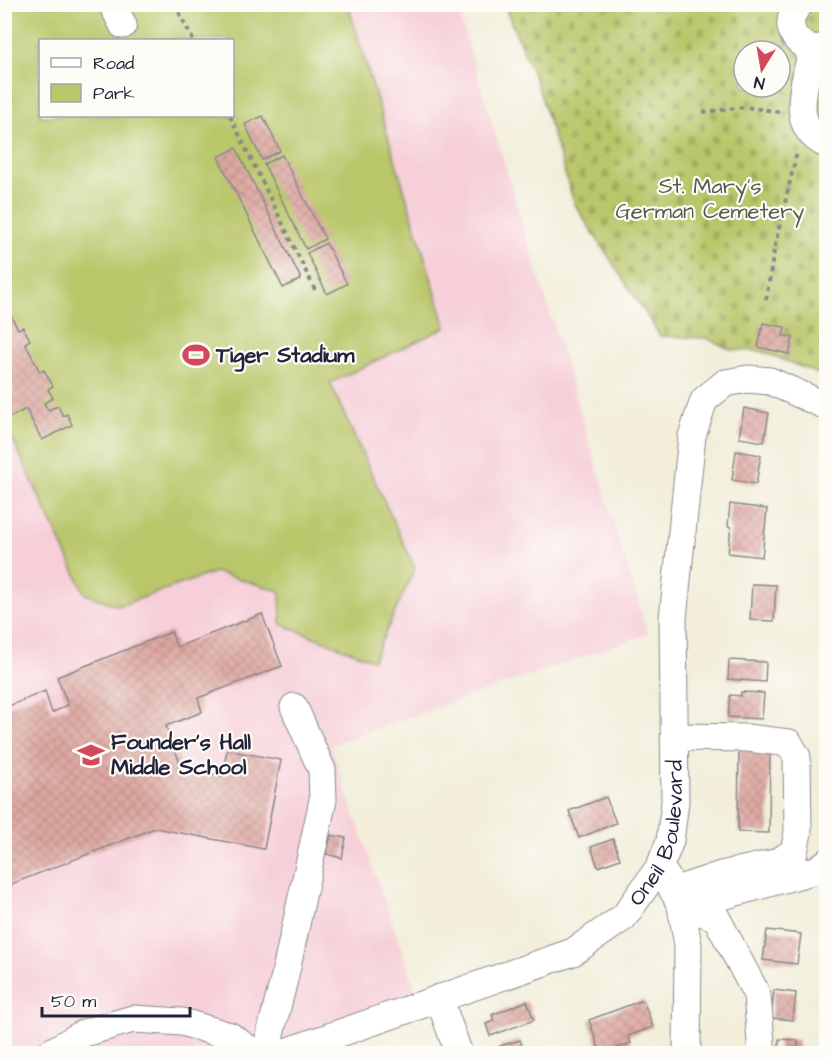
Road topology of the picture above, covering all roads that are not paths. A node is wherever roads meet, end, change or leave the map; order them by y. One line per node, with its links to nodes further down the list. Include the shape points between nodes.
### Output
1 (800, 4): 2 (street, via 792,16 792,33 797,40)
2 (819, 48): 3 (street, via 801,110 809,132)
3 (826, 144)
4 (826, 406): 6 (street, Oneil Boulevard, via 770,381 748,379 725,384 704,400 692,436 673,618)
5 (294, 707): 14 (street, via 322,770 323,800)
6 (675, 737): 8 (street, Oneil Boulevard, via 675,802 670,841); 9 (street, via 789,743 797,757 798,832 794,852 775,863 721,876)
7 (826, 863): 9 (street, via 816,870 701,902)
8 (660, 866): 9 (street); 10 (street, Oneil Boulevard, via 624,917 573,952)
9 (677, 898): 17 (street, via 688,945); 18 (street, via 716,917 757,995)
10 (439, 998): 11 (street, Oneil Boulevard); 16 (street)
11 (333, 1045): 15 (street, Oneil Boulevard)
12 (48, 1053): 13 (street, via 84,1033 133,1019 182,1022 230,1036)
13 (256, 1053)
14 (266, 1053)
15 (280, 1053)
16 (459, 1053)
17 (687, 1053)
18 (762, 1053)

